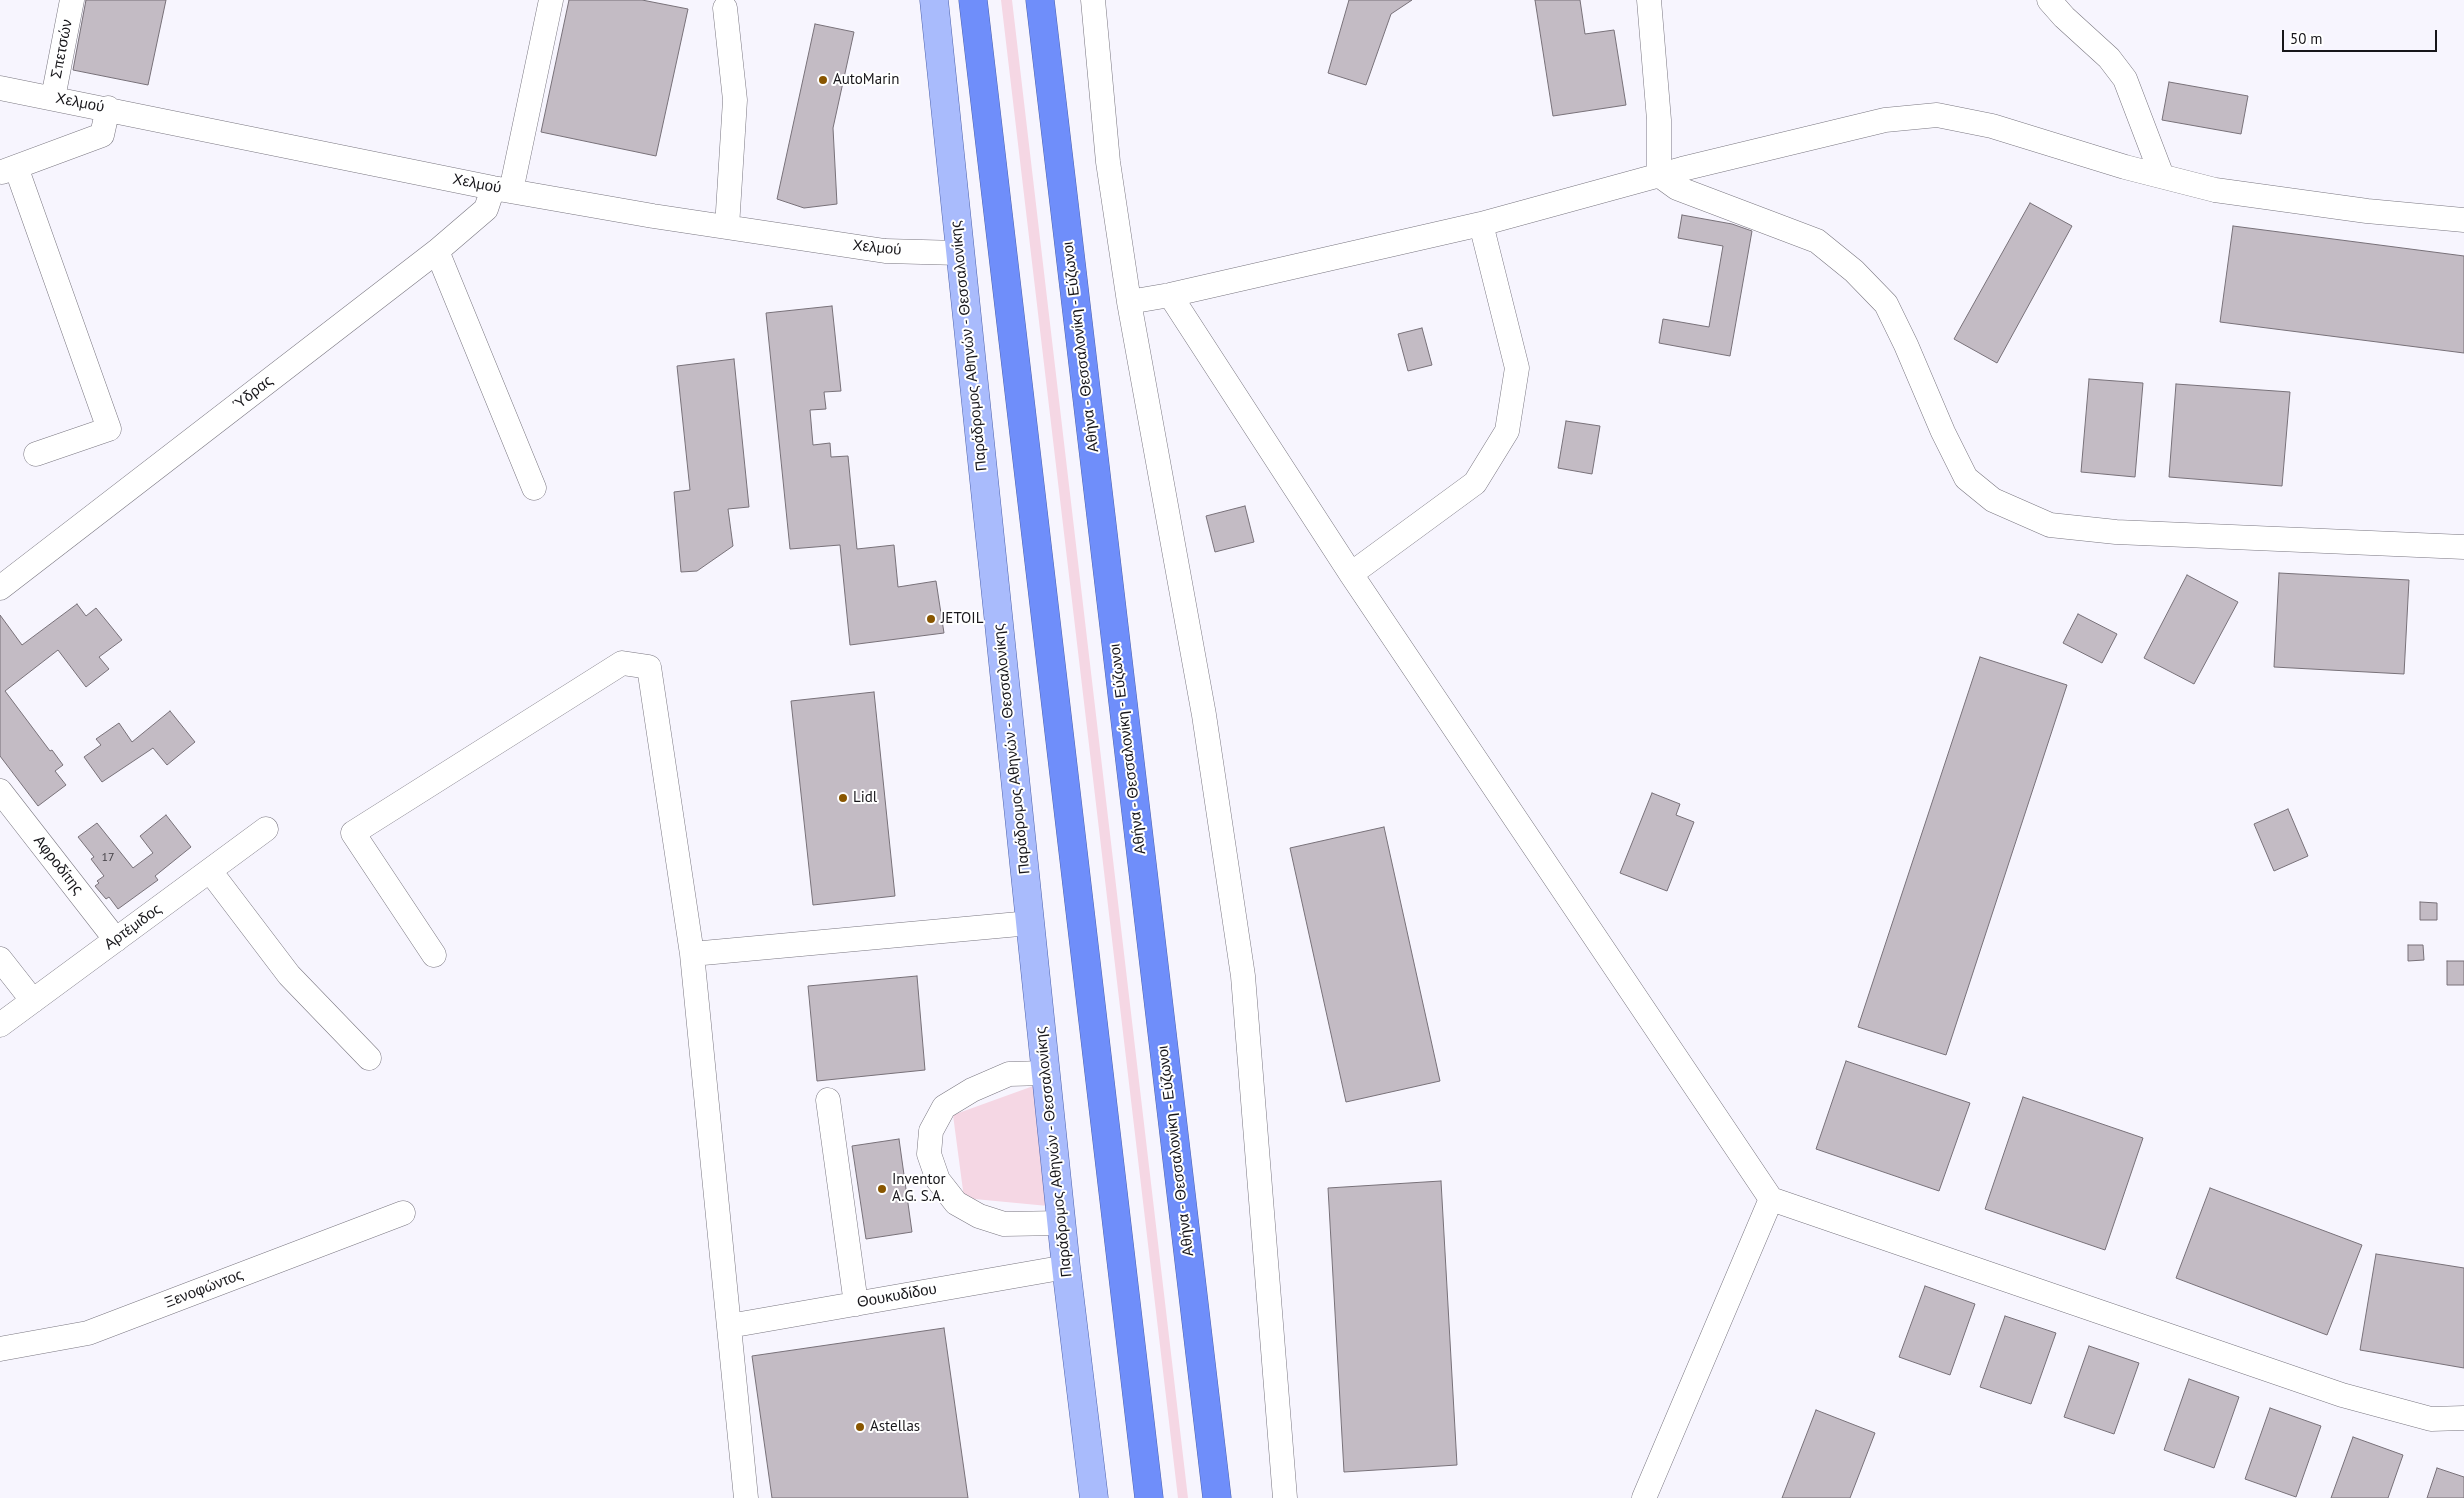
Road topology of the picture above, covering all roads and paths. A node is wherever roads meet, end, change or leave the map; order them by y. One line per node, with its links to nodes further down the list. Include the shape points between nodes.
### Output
1 (72, 0): 11 (street, Σπετσών)
2 (551, 0): 16 (street, Ύδρας)
3 (934, 0): 21 (main road, Παράδρομος Αθηνών - Θεσσαλονίκης)
4 (973, 0): 52 (highway)
5 (1040, 0): 53 (highway, Αθήνα - Θεσσαλονίκη - Εύζωνοι)
6 (1093, 0): 23 (street, via 1108,162)
7 (1649, 0): 14 (street, via 1660,120)
8 (2049, 0): 15 (street, via 2109,58 2125,79)
9 (725, 8): 19 (street, via 735,100)
10 (0, 88): 11 (street, Χελμού)
11 (52, 98): 12 (street, Χελμού)
12 (108, 108): 13 (street, via 102,135); 16 (street, Χελμού)
13 (8, 170): 24 (street, via 109,429)
14 (1659, 175): 15 (street, via 1885,120 1937,116 1992,126); 18 (street); 26 (street, via 1677,188 1817,241 1854,271 1886,304 1966,478 1993,500 2050,526 2116,532)
15 (2162, 176): 17 (street, via 2215,190 2367,211)
16 (502, 189): 19 (street, Χελμού); 20 (street, Ύδρας, via 486,209)
17 (2464, 220)
18 (1481, 224): 22 (street); 27 (street, via 1517,368 1507,431 1475,483)
19 (727, 227): 21 (street, Χελμού, via 886,251)
20 (437, 251): 25 (street); 28 (street, Ύδρας)
21 (959, 253): 32 (main road, Παράδρομος Αθηνών - Θεσσαλονίκης)
22 (1170, 295): 23 (street); 27 (street)
23 (1128, 302): 54 (street, via 1204,715 1243,976)
24 (36, 454)
25 (534, 488)
26 (2464, 547)
27 (1351, 574): 42 (street)
28 (0, 588)
29 (0, 791): 33 (street, Αφροδίτης)
30 (266, 829): 31 (street, Αρτέμιδος)
31 (210, 872): 33 (street, Αρτέμιδος); 39 (street, via 290,975)
32 (1030, 923): 34 (street); 40 (main road, Παράδρομος Αθηνών - Θεσσαλονίκης)
33 (116, 940): 37 (street, Αρτέμιδος)
34 (692, 954): 35 (street, via 649,667 622,663 353,833); 47 (street)
35 (434, 955)
36 (0, 958): 37 (street)
37 (33, 1001): 38 (street, Αρτέμιδος)
38 (0, 1025)
39 (369, 1058)
40 (1045, 1073): 44 (main road, Παράδρομος Αθηνών - Θεσσαλονίκης); 44 (street, via 1009,1074 944,1107 931,1131 930,1154 938,1180 956,1203 979,1216 1004,1224)
41 (828, 1100): 46 (street)
42 (1771, 1199): 49 (street, via 2342,1394 2431,1419); 55 (street)
43 (403, 1213): 48 (street, Ξενοφώντος, via 88,1333)
44 (1062, 1223): 45 (main road, Παράδρομος Αθηνών - Θεσσαλονίκης)
45 (1066, 1267): 46 (street, Θουκυδίδου); 51 (main road, Παράδρομος Αθηνών - Θεσσαλονίκης)
46 (856, 1304): 47 (street, Θουκυδίδου)
47 (729, 1326): 50 (street)
48 (0, 1349)
49 (2464, 1418)
50 (746, 1498)
51 (1094, 1498)
52 (1149, 1498)
53 (1216, 1498)
54 (1285, 1498)
55 (1644, 1498)

